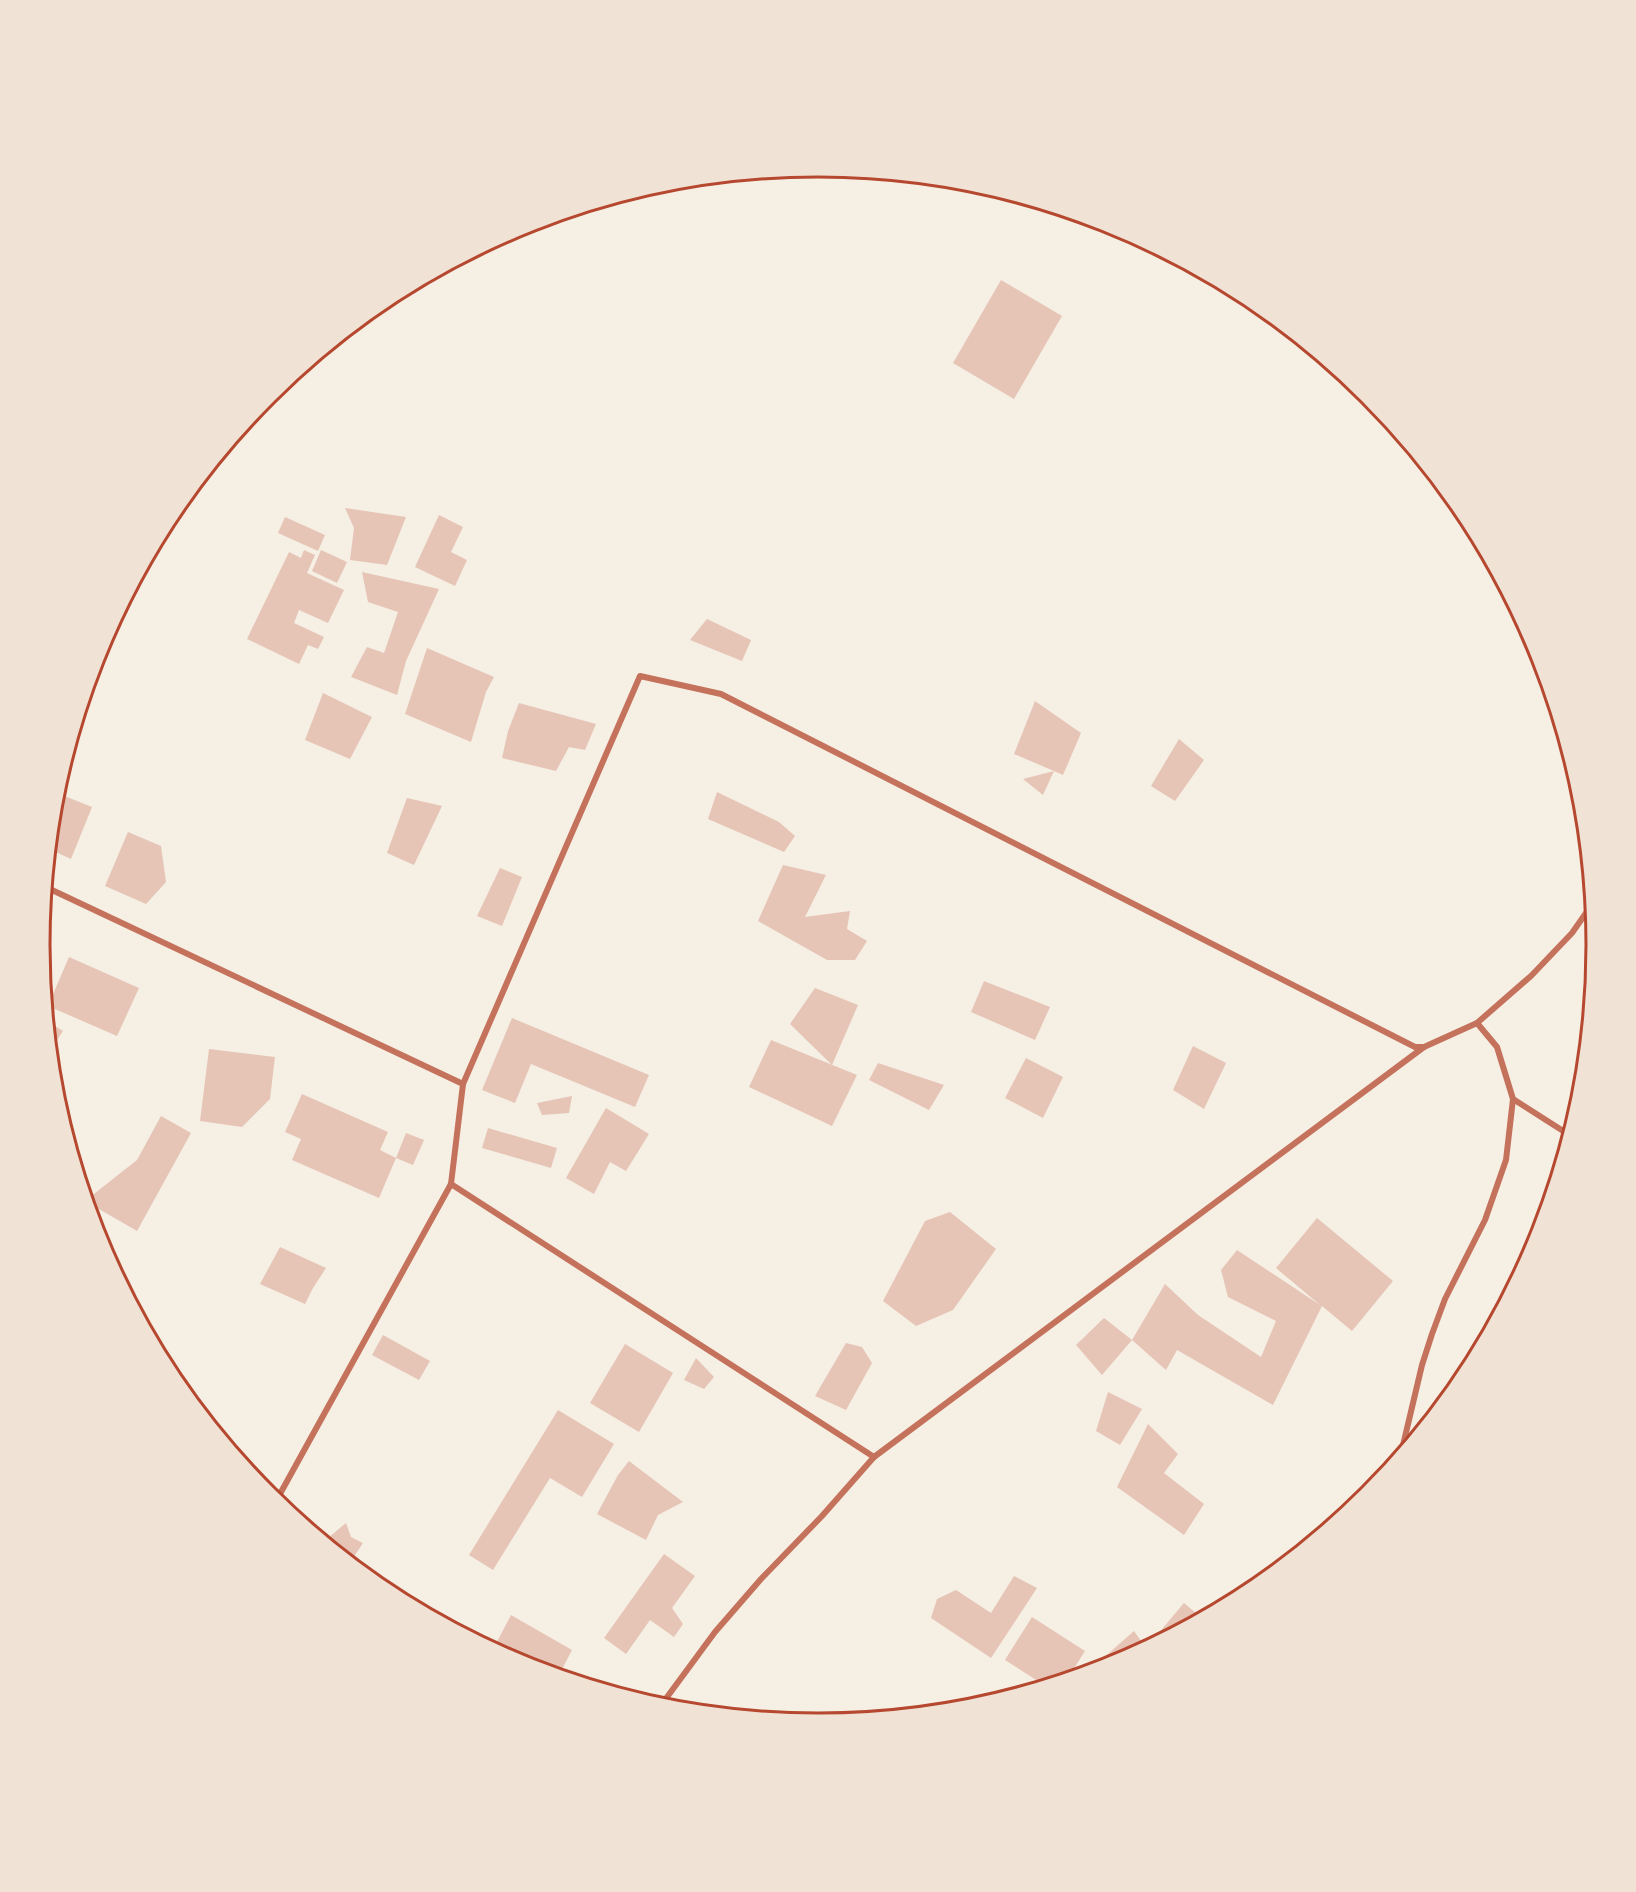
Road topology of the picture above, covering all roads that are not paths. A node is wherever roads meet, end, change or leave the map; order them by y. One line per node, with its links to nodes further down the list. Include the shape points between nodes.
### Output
1 (52, 890): 5 (street)
2 (1585, 914): 3 (street, via 1531,976)
3 (1477, 1023): 4 (street); 6 (street, via 1497,1047)
4 (1424, 1047): 5 (street, via 1415,1047 721,694 640,676); 10 (street)
5 (463, 1084): 8 (street)
6 (1513, 1099): 7 (street); 9 (street, via 1506,1160 1485,1220 1432,1334)
7 (1563, 1132)
8 (451, 1184): 10 (street); 11 (street)
9 (1403, 1444)
10 (874, 1457): 12 (street, via 753,1588)
11 (280, 1494)
12 (665, 1699)

